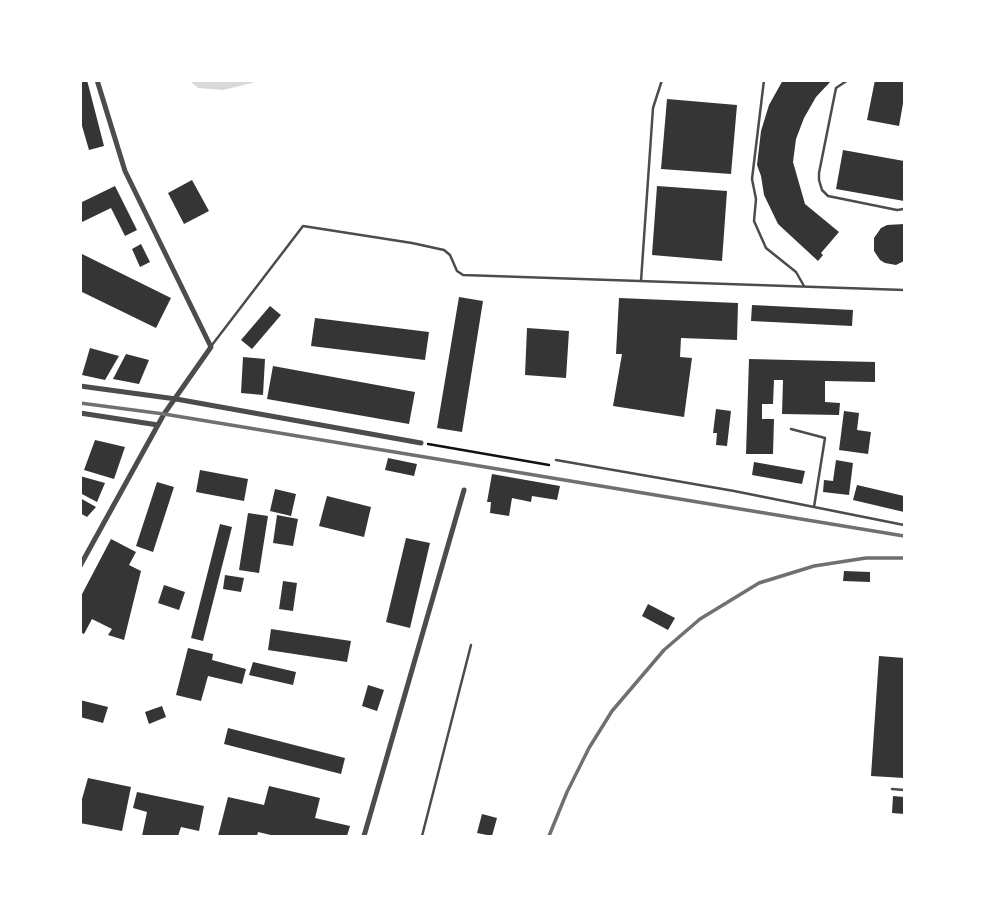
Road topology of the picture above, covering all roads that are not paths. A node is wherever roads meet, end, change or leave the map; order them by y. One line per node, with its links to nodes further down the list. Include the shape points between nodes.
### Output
1 (97, 80): 9 (street, via 125,171)
2 (662, 80): 6 (lane, via 653,108)
3 (764, 80): 7 (lane, via 752,179 754,221 766,248 796,272)
4 (848, 80): 5 (lane, via 836,88 818,173 822,190 828,196)
5 (905, 209)
6 (641, 281): 7 (lane); 9 (lane, via 463,275 444,250 303,226)
7 (804, 286): 8 (lane)
8 (905, 290)
9 (211, 347): 11 (street)
10 (80, 386): 11 (street)
11 (176, 398): 13 (street); 15 (street)
12 (80, 413): 13 (street)
13 (158, 425): 20 (street)
14 (791, 429): 18 (lane, via 825,438)
15 (421, 443)
16 (556, 460): 18 (lane)
17 (464, 490): 24 (street)
18 (814, 507): 19 (lane)
19 (905, 525)
20 (80, 566)
21 (471, 645): 25 (lane)
22 (892, 789): 23 (lane)
23 (905, 790)
24 (364, 836)
25 (422, 836)

